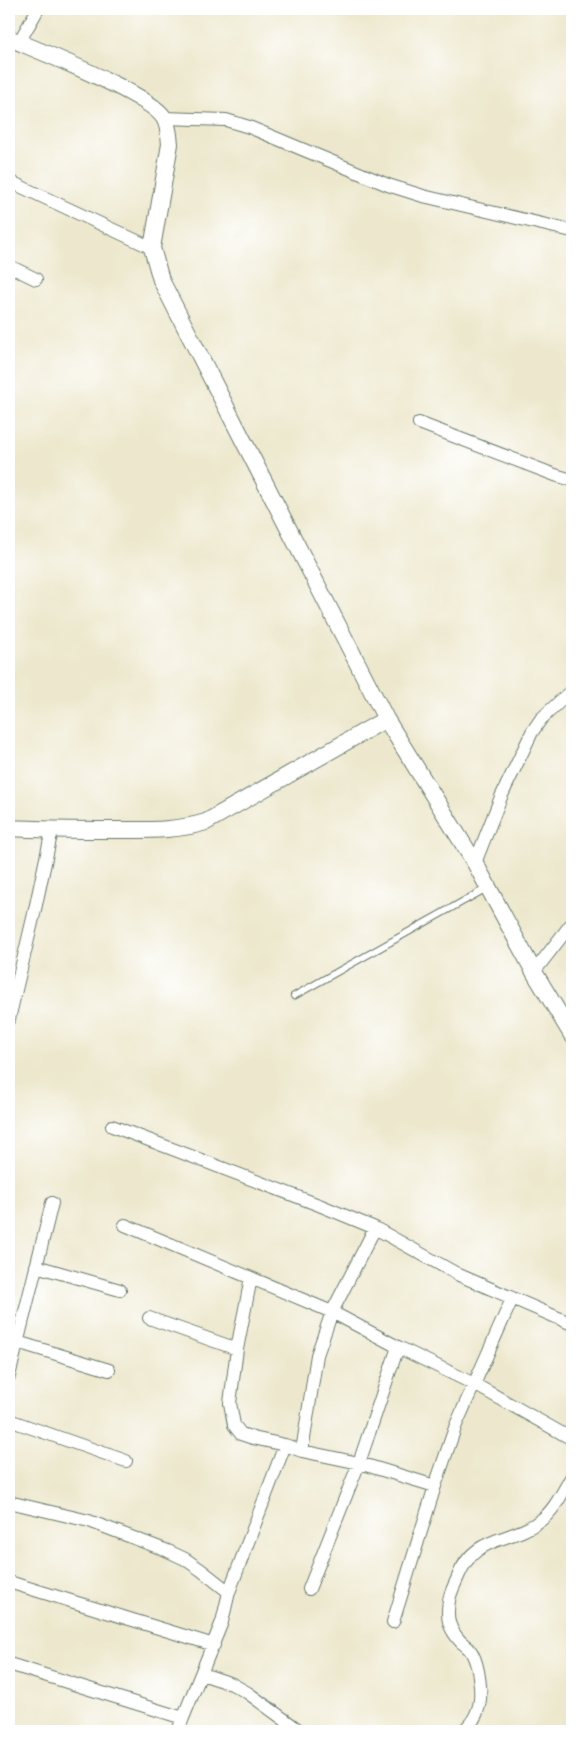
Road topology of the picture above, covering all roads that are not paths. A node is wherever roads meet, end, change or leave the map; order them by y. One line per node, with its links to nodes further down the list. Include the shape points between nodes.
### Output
1 (38, 9): 2 (street)
2 (14, 40): 3 (street, via 144,101)
3 (164, 118): 5 (street, via 226,120 388,185); 6 (street, via 170,144)
4 (9, 181): 6 (street)
5 (572, 231)
6 (152, 248): 12 (street, via 161,280)
7 (9, 266): 8 (street)
8 (36, 280)
9 (419, 423): 10 (street)
10 (572, 480)
11 (572, 690): 15 (street, via 532,732)
12 (386, 719): 14 (street, via 206,822 189,828); 15 (street)
13 (9, 828): 14 (street)
14 (57, 830): 20 (street)
15 (474, 863): 16 (street)
16 (487, 888): 18 (street); 19 (lane)
17 (572, 923): 18 (street)
18 (534, 972): 21 (street)
19 (294, 996)
20 (9, 1018)
21 (572, 1036)
22 (112, 1126): 25 (street)
23 (52, 1203): 26 (street)
24 (125, 1225): 27 (street)
25 (375, 1228): 29 (street, via 458,1275); 30 (street)
26 (36, 1266): 28 (street); 33 (street)
27 (251, 1278): 30 (street); 35 (street)
28 (120, 1290)
29 (512, 1299): 32 (street); 38 (street)
30 (332, 1312): 34 (street); 42 (street, via 317,1355)
31 (149, 1318): 35 (street)
32 (572, 1324)
33 (17, 1342): 36 (street); 37 (street)
34 (398, 1347): 38 (street); 44 (street)
35 (237, 1349): 41 (street, via 230,1403 234,1425 241,1434)
36 (109, 1370)
37 (9, 1376)
38 (474, 1384): 40 (street); 46 (street)
39 (9, 1420): 43 (street)
40 (572, 1439)
41 (285, 1445): 42 (street); 50 (street)
42 (302, 1451): 44 (street)
43 (126, 1461)
44 (359, 1463): 46 (street); 49 (street)
45 (572, 1476): 58 (street, via 542,1520 477,1548 459,1574 449,1600 448,1617 452,1632 472,1653 480,1696 479,1709)
46 (435, 1486): 51 (street)
47 (9, 1502): 50 (street, via 89,1521 168,1550 201,1570)
48 (9, 1582): 52 (street)
49 (309, 1589)
50 (228, 1592): 52 (street)
51 (393, 1622)
52 (214, 1645): 54 (street)
53 (9, 1664): 55 (street)
54 (202, 1674): 55 (street); 57 (street, via 248,1693)
55 (183, 1718): 56 (street)
56 (178, 1731)
57 (300, 1731)
58 (465, 1731)

